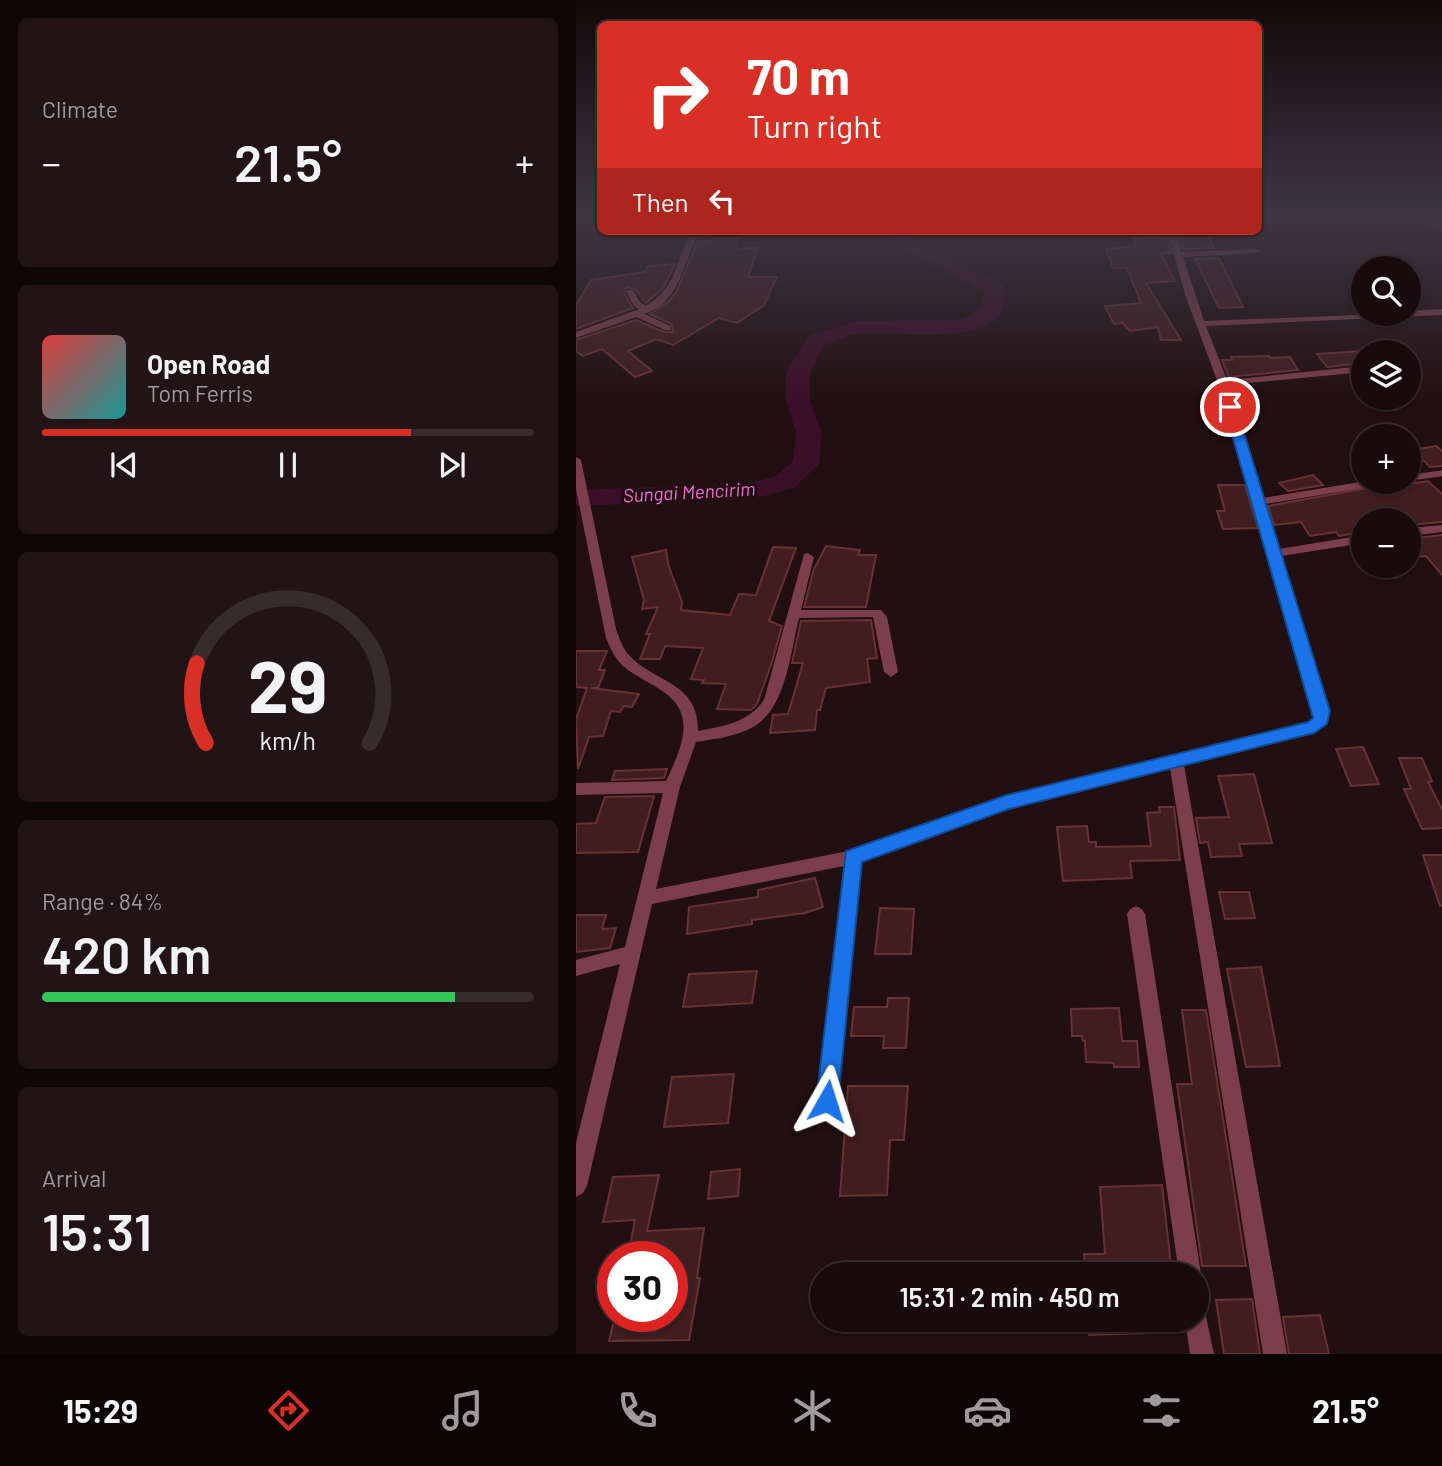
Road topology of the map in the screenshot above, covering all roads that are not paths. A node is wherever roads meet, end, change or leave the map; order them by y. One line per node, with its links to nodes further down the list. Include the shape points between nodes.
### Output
1 (674, 280): 4 (street, via 671,290)
2 (1185, 280): 7 (street)
3 (630, 292): 4 (street)
4 (647, 310): 6 (street)
5 (1442, 312): 7 (street)
6 (637, 314): 8 (street); 9 (street)
7 (1200, 324): 11 (street)
8 (668, 328)
9 (579, 332)
10 (1351, 370): 11 (street)
11 (1223, 383): 16 (street)
12 (576, 461): 24 (street, via 615,645 626,661 685,702 691,714)
13 (1442, 473): 14 (street)
14 (1421, 476)
15 (1351, 487): 16 (street)
16 (1259, 502): 20 (street)
17 (1442, 528): 18 (street)
18 (1421, 531)
19 (1351, 541): 20 (street)
20 (1274, 553): 25 (street, via 1322,720 1314,727)
21 (808, 557): 22 (street)
22 (795, 614): 23 (street, via 876,613); 24 (street, via 763,715 753,723)
23 (890, 672)
24 (690, 738): 26 (street)
25 (1176, 761): 28 (street, via 1007,802); 38 (street)
26 (672, 787): 27 (street); 29 (street)
27 (576, 789)
28 (853, 857): 29 (street); 33 (street)
29 (646, 898): 31 (street)
30 (1135, 914): 35 (street)
31 (632, 953): 32 (street); 34 (street)
32 (576, 968)
33 (827, 1101)
34 (576, 1186)
35 (1188, 1262)
36 (1199, 1332): 37 (street)
37 (1202, 1354)
38 (1275, 1354)

